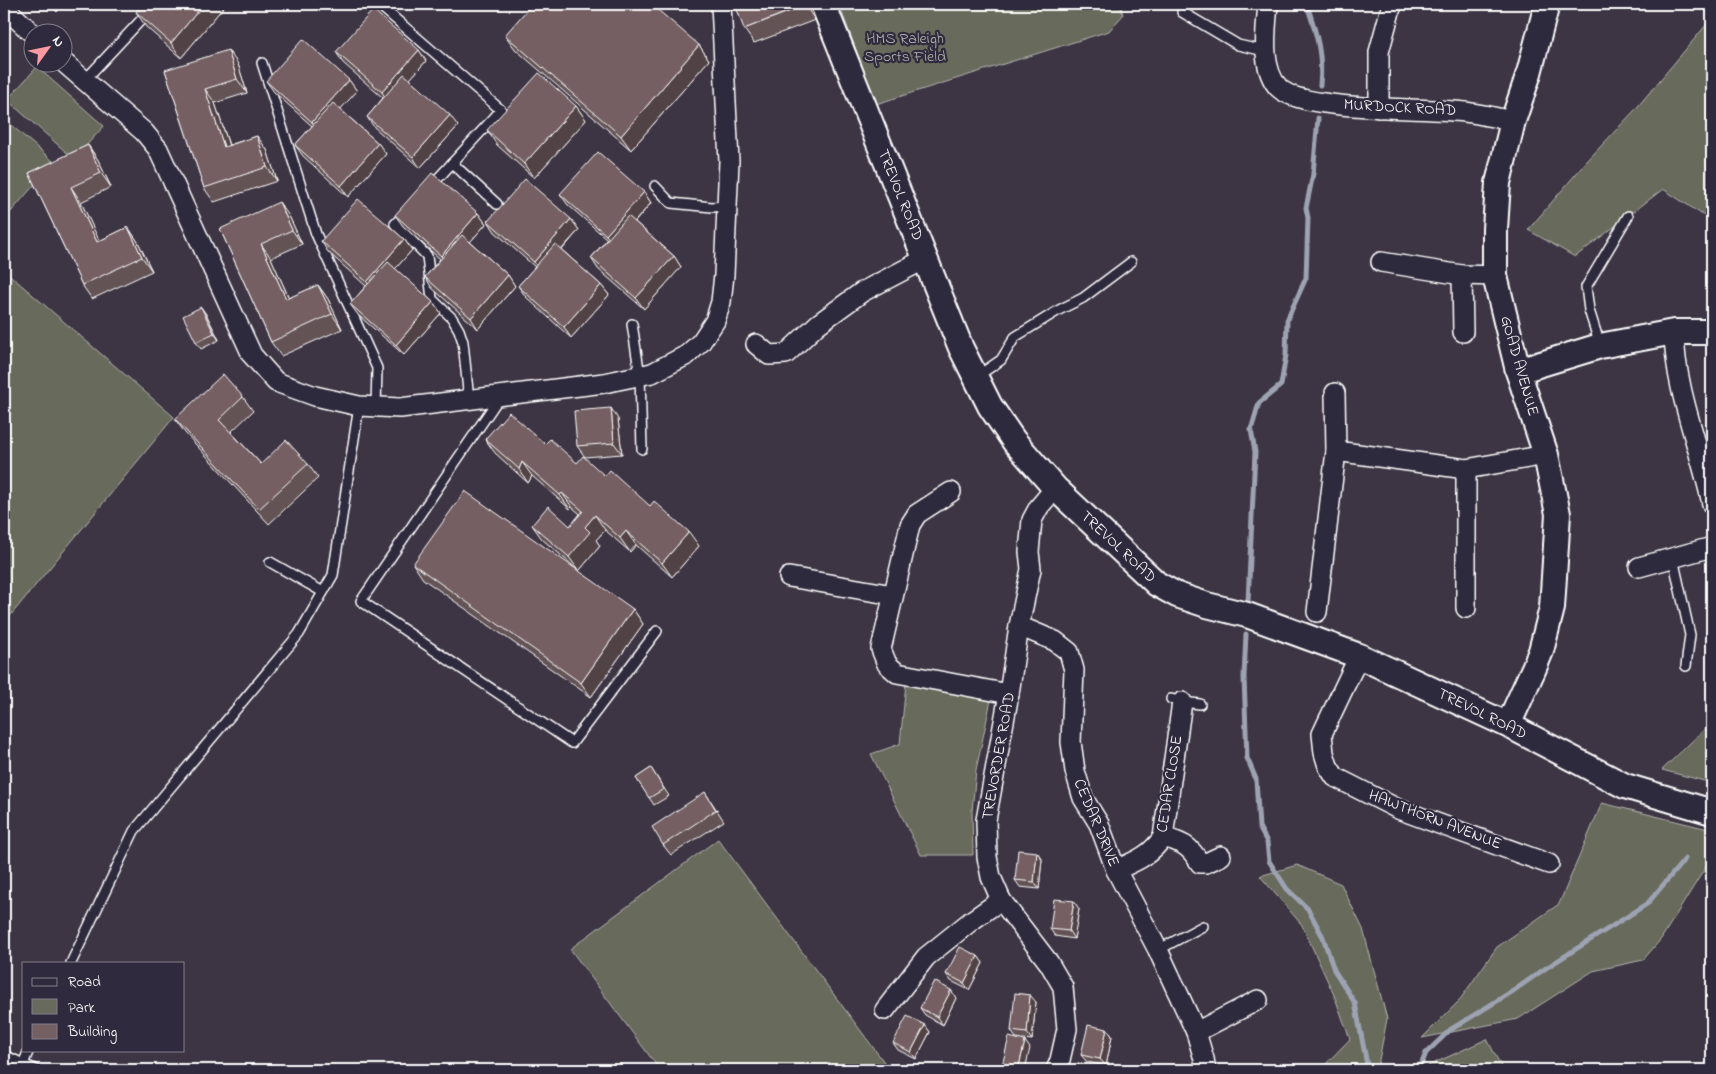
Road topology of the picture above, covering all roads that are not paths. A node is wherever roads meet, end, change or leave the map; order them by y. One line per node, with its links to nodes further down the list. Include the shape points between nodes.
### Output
1 (156, 4): 14 (lane)
2 (378, 4): 17 (lane, via 501,110)
3 (721, 4): 22 (street, via 729,161)
4 (823, 4): 24 (street, TREVOL ROAD)
5 (1268, 4): 11 (street)
6 (1392, 4): 15 (street, via 1379,52)
7 (1547, 4): 16 (street, GOAD AVENUE)
8 (4, 7): 10 (street)
9 (1182, 12): 11 (lane, via 1238,45)
10 (22, 24)
11 (1265, 51): 15 (street, MURDOCK ROAD, via 1271,78 1287,94 1324,103)
12 (262, 63): 41 (lane, via 316,234 377,368)
13 (72, 70): 14 (street)
14 (84, 81): 41 (street, via 144,132 158,149 252,355 276,382 315,396)
15 (1378, 108): 16 (street, MURDOCK ROAD, via 1465,112)
16 (1514, 121): 28 (street, GOAD AVENUE, via 1498,183)
17 (452, 163): 19 (lane); 21 (lane)
18 (655, 186): 22 (lane, via 671,203)
19 (427, 190)
20 (414, 204): 40 (lane, via 395,224 428,256 432,299 452,318 463,342)
21 (497, 204)
22 (727, 206): 36 (street, via 721,302 715,322 686,355)
23 (1628, 216): 34 (lane, via 1586,287)
24 (925, 258): 33 (street, via 862,292 818,324 786,354 769,355); 37 (street, TREVOL ROAD)
25 (1131, 262): 37 (lane, via 1083,298 1015,337 1002,360)
26 (1381, 262): 27 (street)
27 (1462, 275): 28 (street); 30 (street)
28 (1495, 276): 35 (street, GOAD AVENUE)
29 (632, 324): 36 (lane)
30 (1462, 332)
31 (1674, 332): 32 (street); 34 (street); 48 (street, via 1679,379)
32 (1712, 332)
33 (756, 344)
34 (1600, 346): 35 (street)
35 (1518, 371): 44 (street, GOAD AVENUE)
36 (640, 376): 39 (street); 42 (lane)
37 (976, 378): 46 (street, TREVOL ROAD, via 1014,441)
38 (1335, 393): 43 (street)
39 (500, 396): 40 (street); 59 (lane, via 361,601 572,743)
40 (469, 400): 41 (street, via 400,408)
41 (368, 406): 54 (lane, via 333,575)
42 (642, 449)
43 (1336, 451): 45 (street); 57 (street)
44 (1546, 455): 45 (street); 64 (street, GOAD AVENUE, via 1558,514 1552,608 1541,651)
45 (1466, 469): 56 (street)
46 (1055, 488): 58 (street, TREVORDER ROAD, via 1032,520 1031,569); 60 (street, TREVOL ROAD, via 1157,584 1177,595 1247,615)
47 (951, 492): 55 (street, via 918,514 910,525)
48 (1712, 504)
49 (1712, 547): 50 (street)
50 (1673, 558): 52 (street); 61 (lane, via 1690,635)
51 (270, 562): 54 (lane)
52 (1639, 567)
53 (789, 577): 55 (street)
54 (323, 592): 73 (lane, via 299,634 134,831)
55 (893, 595): 62 (street, via 881,649 886,664 897,673)
56 (1466, 608)
57 (1317, 612)
58 (1019, 626): 62 (street, TREVORDER ROAD); 69 (street, CEDAR DRIVE, via 1055,641 1068,652 1074,670 1071,742 1075,771)
59 (656, 632)
60 (1358, 656): 64 (street, TREVOL ROAD); 68 (street, HAWTHORN AVENUE, via 1322,734 1324,753 1335,777 1398,809)
61 (1686, 666)
62 (1009, 694): 70 (street, TREVORDER ROAD, via 986,820 987,857)
63 (1184, 701): 66 (street, CEDAR CLOSE)
64 (1508, 725): 65 (street, TREVOL ROAD, via 1625,786)
65 (1712, 812)
66 (1163, 837): 67 (street, via 1190,848 1200,864); 69 (street, CEDAR CLOSE, via 1145,856)
67 (1221, 856)
68 (1549, 864)
69 (1116, 870): 72 (street, CEDAR DRIVE)
70 (1001, 900): 75 (street, via 926,957); 81 (street, TREVORDER ROAD, via 1049,963 1063,987 1067,1029)
71 (1203, 926): 72 (lane)
72 (1158, 950): 76 (street, CEDAR DRIVE)
73 (71, 962)
74 (1258, 1000): 76 (street)
75 (885, 1010)
76 (1196, 1032): 82 (street, CEDAR DRIVE)
77 (28, 1052): 79 (lane)
78 (4, 1055): 79 (lane)
79 (23, 1064): 80 (lane)
80 (36, 1070)
81 (1056, 1070)
82 (1206, 1070)

